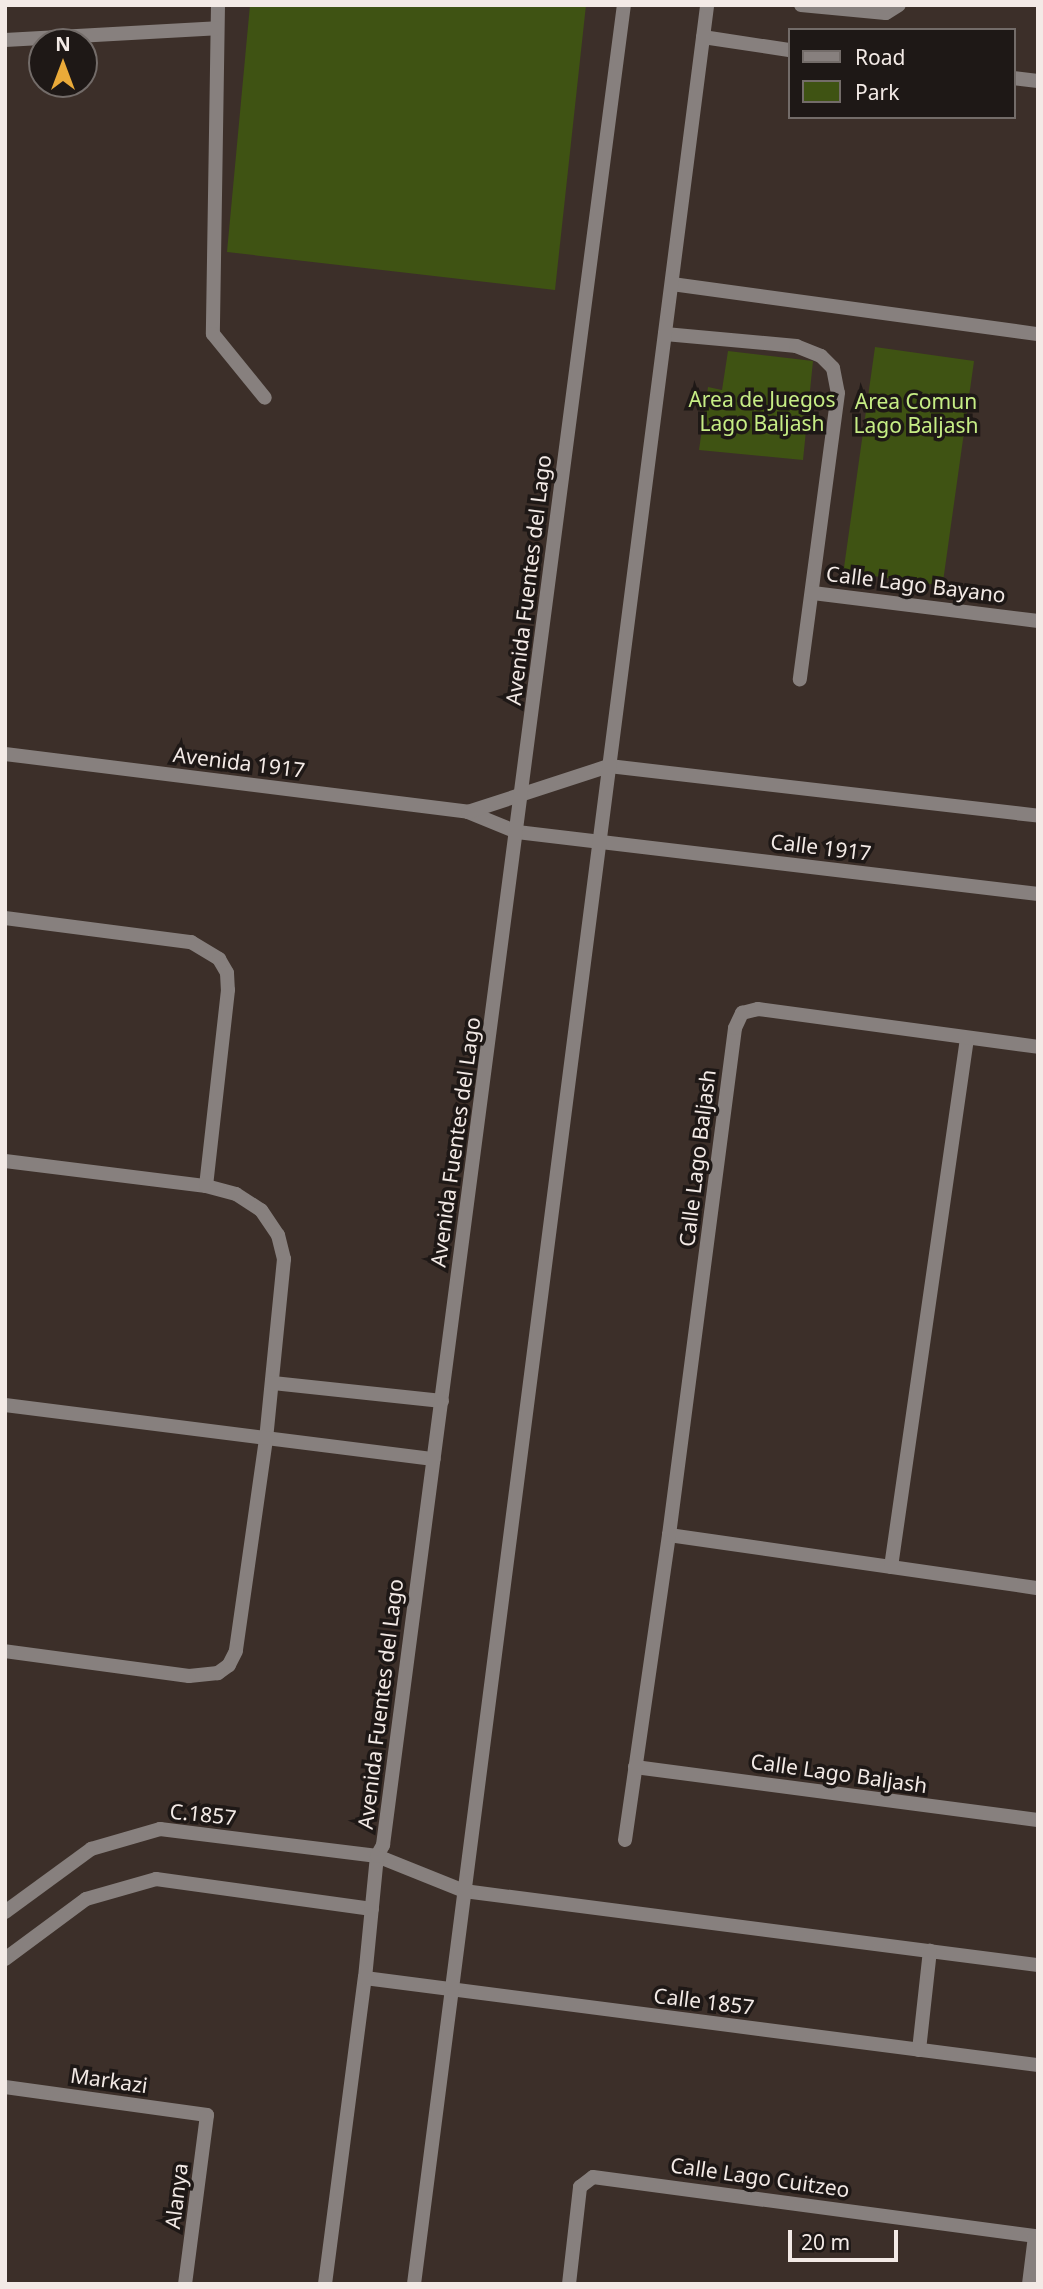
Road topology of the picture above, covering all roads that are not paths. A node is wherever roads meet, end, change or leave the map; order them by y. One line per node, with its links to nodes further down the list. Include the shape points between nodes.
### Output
1 (218, 5): 6 (street)
2 (624, 5): 21 (street, Avenida Fuentes del Lago)
3 (707, 5): 7 (street)
4 (801, 5): 5 (street, via 886,13)
5 (899, 5)
6 (217, 28): 8 (street); 15 (street, via 213,334)
7 (703, 37): 9 (street); 12 (street)
8 (5, 40)
9 (785, 50)
10 (1015, 78): 11 (street)
11 (1038, 81)
12 (672, 284): 13 (street); 14 (street)
13 (665, 334): 16 (street, Calle Lago Bayano, via 796,346 821,356 833,368 838,393); 20 (street)
14 (1038, 334)
15 (265, 398)
16 (813, 593): 17 (street, Calle Lago Bayano); 18 (street)
17 (1038, 621)
18 (800, 679)
19 (5, 754): 22 (street, Avenida 1917)
20 (609, 766): 21 (street); 23 (street); 25 (street)
21 (522, 794): 22 (street); 24 (street, Avenida Fuentes del Lago)
22 (468, 812): 24 (street, Calle 1917)
23 (1038, 816)
24 (517, 832): 25 (street, Calle 1917); 33 (street, Avenida Fuentes del Lago)
25 (600, 842): 26 (street, Calle 1917); 45 (street)
26 (1038, 894)
27 (5, 918): 31 (street, via 191,942 219,959 227,973 228,990)
28 (967, 1038): 29 (street, Calle Lago Baljash); 37 (street, Calle Lago Baljash, via 758,1009 742,1013 734,1028); 38 (street)
29 (1038, 1048)
30 (5, 1161): 31 (street)
31 (206, 1186): 32 (street, via 236,1194 261,1210 278,1235 284,1259)
32 (273, 1382): 33 (street); 35 (street)
33 (442, 1401): 36 (street, Avenida Fuentes del Lago)
34 (5, 1405): 35 (street)
35 (266, 1439): 36 (street); 40 (street, via 236,1651 229,1665 218,1673 189,1676)
36 (434, 1459): 44 (street, Avenida Fuentes del Lago, via 383,1845)
37 (669, 1535): 38 (street); 41 (street, Calle Lago Baljash)
38 (891, 1566): 39 (street)
39 (1038, 1587)
40 (5, 1651)
41 (635, 1767): 42 (street, Calle Lago Baljash); 43 (street, Calle Lago Baljash)
42 (1038, 1820)
43 (625, 1840)
44 (377, 1856): 45 (street); 46 (street, Avenida Fuentes del Lago); 47 (street, C.1857, via 160,1829 91,1849)
45 (464, 1891): 48 (street); 52 (street)
46 (372, 1909): 49 (street, via 156,1879 86,1899); 51 (street, Avenida Fuentes del Lago)
47 (5, 1912)
48 (930, 1951): 50 (street); 53 (street)
49 (5, 1959)
50 (1038, 1965)
51 (365, 1978): 52 (street, Calle 1857); 59 (street, Avenida Fuentes del Lago)
52 (452, 1990): 53 (street, Calle 1857); 60 (street)
53 (919, 2050): 54 (street, Calle 1857)
54 (1038, 2065)
55 (5, 2087): 56 (street, Markazi)
56 (208, 2115): 58 (street, Alanya)
57 (1036, 2236): 61 (street, Calle Lago Cuitzeo, via 593,2177 580,2187); 62 (street, Calle Lago Cuitzeo)
58 (185, 2284)
59 (325, 2284)
60 (414, 2284)
61 (569, 2284)
62 (1029, 2284)

